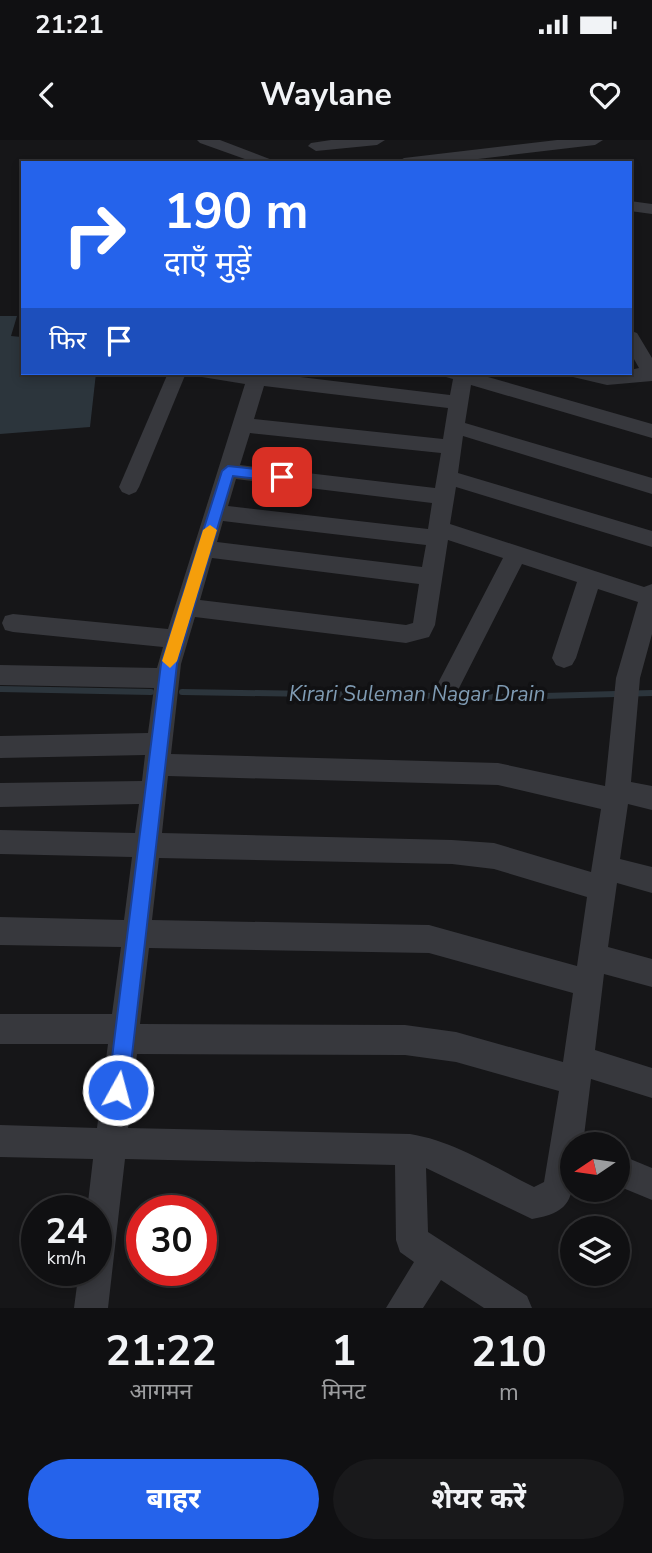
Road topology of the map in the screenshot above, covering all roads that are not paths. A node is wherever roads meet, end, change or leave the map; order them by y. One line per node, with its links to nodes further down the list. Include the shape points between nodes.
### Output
1 (205, 140): 6 (street)
2 (377, 140): 4 (street)
3 (595, 140): 5 (street)
4 (315, 143): 7 (street)
5 (484, 152): 8 (street)
6 (266, 161)
7 (319, 161)
8 (419, 161)
9 (632, 206): 10 (street)
10 (652, 209)
11 (632, 339): 12 (street)
12 (652, 374): 17 (street)
13 (176, 375): 26 (street)
14 (460, 375): 20 (street)
15 (463, 375): 22 (street)
16 (628, 375): 19 (street)
17 (632, 375)
18 (257, 376): 20 (street); 21 (street)
19 (605, 376)
20 (459, 403): 23 (street)
21 (242, 425): 23 (street); 24 (street)
22 (652, 431)
23 (454, 437): 25 (street); 27 (street)
24 (228, 471): 27 (street); 28 (street)
25 (652, 486)
26 (129, 487)
27 (447, 487): 29 (street); 30 (street)
28 (215, 512): 29 (street); 31 (street)
29 (439, 533): 32 (street); 33 (street)
30 (652, 539)
31 (204, 549): 33 (street); 36 (street)
32 (516, 554): 34 (street); 43 (street)
33 (431, 577): 36 (street, via 424,625 415,634)
34 (590, 578): 35 (street); 40 (street)
35 (652, 596): 38 (street)
36 (187, 607): 39 (street)
37 (13, 623): 39 (street)
38 (646, 635): 48 (street, via 628,678)
39 (177, 639): 42 (street)
40 (564, 658)
41 (0, 675): 42 (street)
42 (167, 678): 45 (street)
43 (448, 687)
44 (0, 747): 45 (street)
45 (158, 755): 46 (street); 48 (street, via 498,774)
46 (154, 792): 47 (street); 51 (street)
47 (0, 794)
48 (616, 795): 49 (street); 52 (street)
49 (652, 798)
50 (0, 842): 51 (street)
51 (148, 846): 52 (street, via 452,852); 55 (street)
52 (603, 878): 53 (street); 56 (street)
53 (652, 880)
54 (0, 931): 55 (street)
55 (137, 934): 56 (street, via 429,939); 59 (street)
56 (590, 970): 57 (street); 60 (street)
57 (652, 973)
58 (0, 1029): 59 (street)
59 (125, 1034): 60 (street, via 405,1040); 64 (street)
60 (577, 1070): 61 (street); 62 (street)
61 (652, 1083)
62 (572, 1132)
63 (0, 1141): 64 (street)
64 (112, 1142): 65 (street); 69 (street)
65 (410, 1150): 67 (street, via 453,1163 533,1203 546,1201); 70 (street, via 412,1240)
66 (630, 1175): 68 (street)
67 (560, 1184)
68 (652, 1184)
69 (105, 1195)
70 (436, 1258): 73 (street); 74 (street)
71 (94, 1286): 72 (street)
72 (91, 1308)
73 (403, 1308)
74 (515, 1308)

